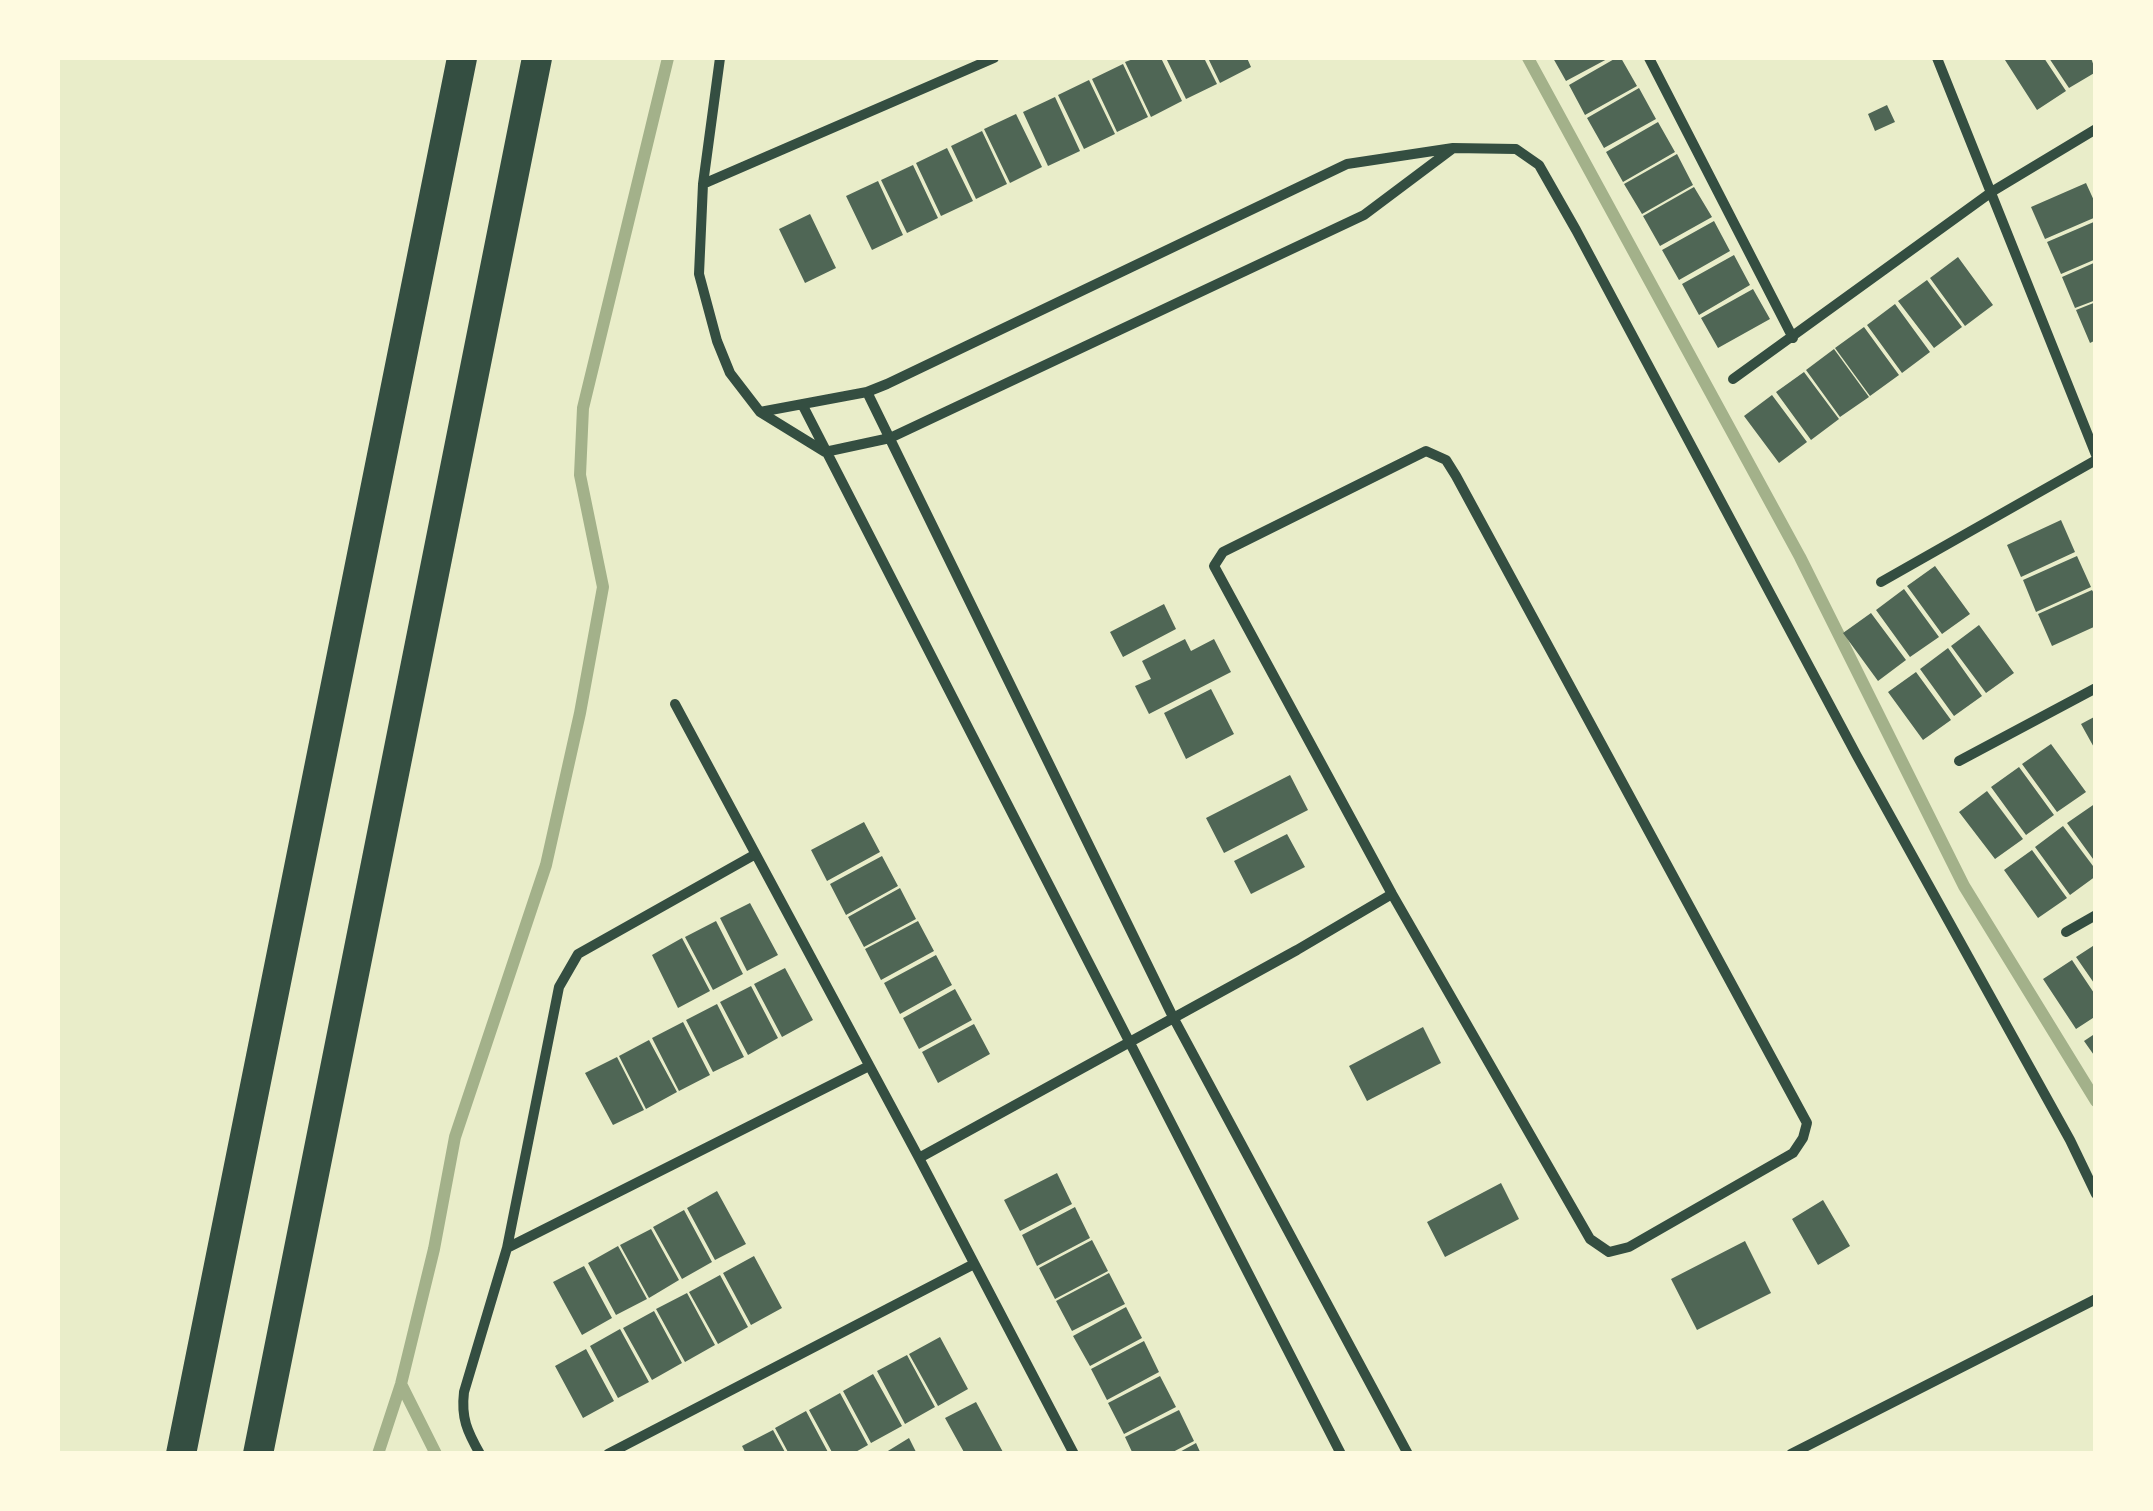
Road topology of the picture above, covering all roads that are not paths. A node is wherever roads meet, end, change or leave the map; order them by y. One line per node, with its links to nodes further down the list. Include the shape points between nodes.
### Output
1 (462, 58): 35 (highway)
2 (537, 58): 36 (highway)
3 (720, 58): 9 (street)
4 (994, 58): 9 (street)
5 (1649, 58): 11 (street)
6 (1937, 58): 10 (street)
7 (2096, 129): 10 (street)
8 (1453, 148): 13 (street, via 1347,164); 16 (street, via 1364,215); 31 (street, via 1516,149 1538,165)
9 (703, 184): 15 (street, via 699,274 730,372)
10 (1993, 192): 11 (street); 18 (street)
11 (1794, 338): 12 (street)
12 (1732, 379)
13 (867, 392): 14 (street); 16 (street)
14 (802, 404): 15 (street); 17 (street)
15 (760, 412): 17 (street)
16 (890, 438): 17 (street); 27 (street)
17 (825, 452): 28 (street)
18 (2096, 458): 19 (street)
19 (1881, 582)
20 (2096, 688): 22 (street)
21 (675, 704): 23 (street)
22 (1958, 761)
23 (754, 855): 29 (street); 32 (street, via 578,954 566,972)
24 (1392, 894): 24 (street, via 1214,566 1223,552 1426,451 1446,460 1456,476 1806,1124 1803,1138 1793,1153 1629,1247 1608,1252 1590,1239); 27 (street)
25 (2096, 915): 26 (street)
26 (2066, 932)
27 (1172, 1017): 28 (street); 41 (street)
28 (1130, 1042): 30 (street); 40 (street)
29 (868, 1067): 30 (street); 32 (street)
30 (919, 1158): 33 (street)
31 (2096, 1194)
32 (507, 1248): 37 (street, via 461,1413)
33 (974, 1264): 38 (street); 39 (street)
34 (2096, 1300): 42 (street)
35 (180, 1454)
36 (258, 1454)
37 (480, 1454)
38 (608, 1454)
39 (1074, 1454)
40 (1342, 1454)
41 (1408, 1454)
42 (1791, 1454)

